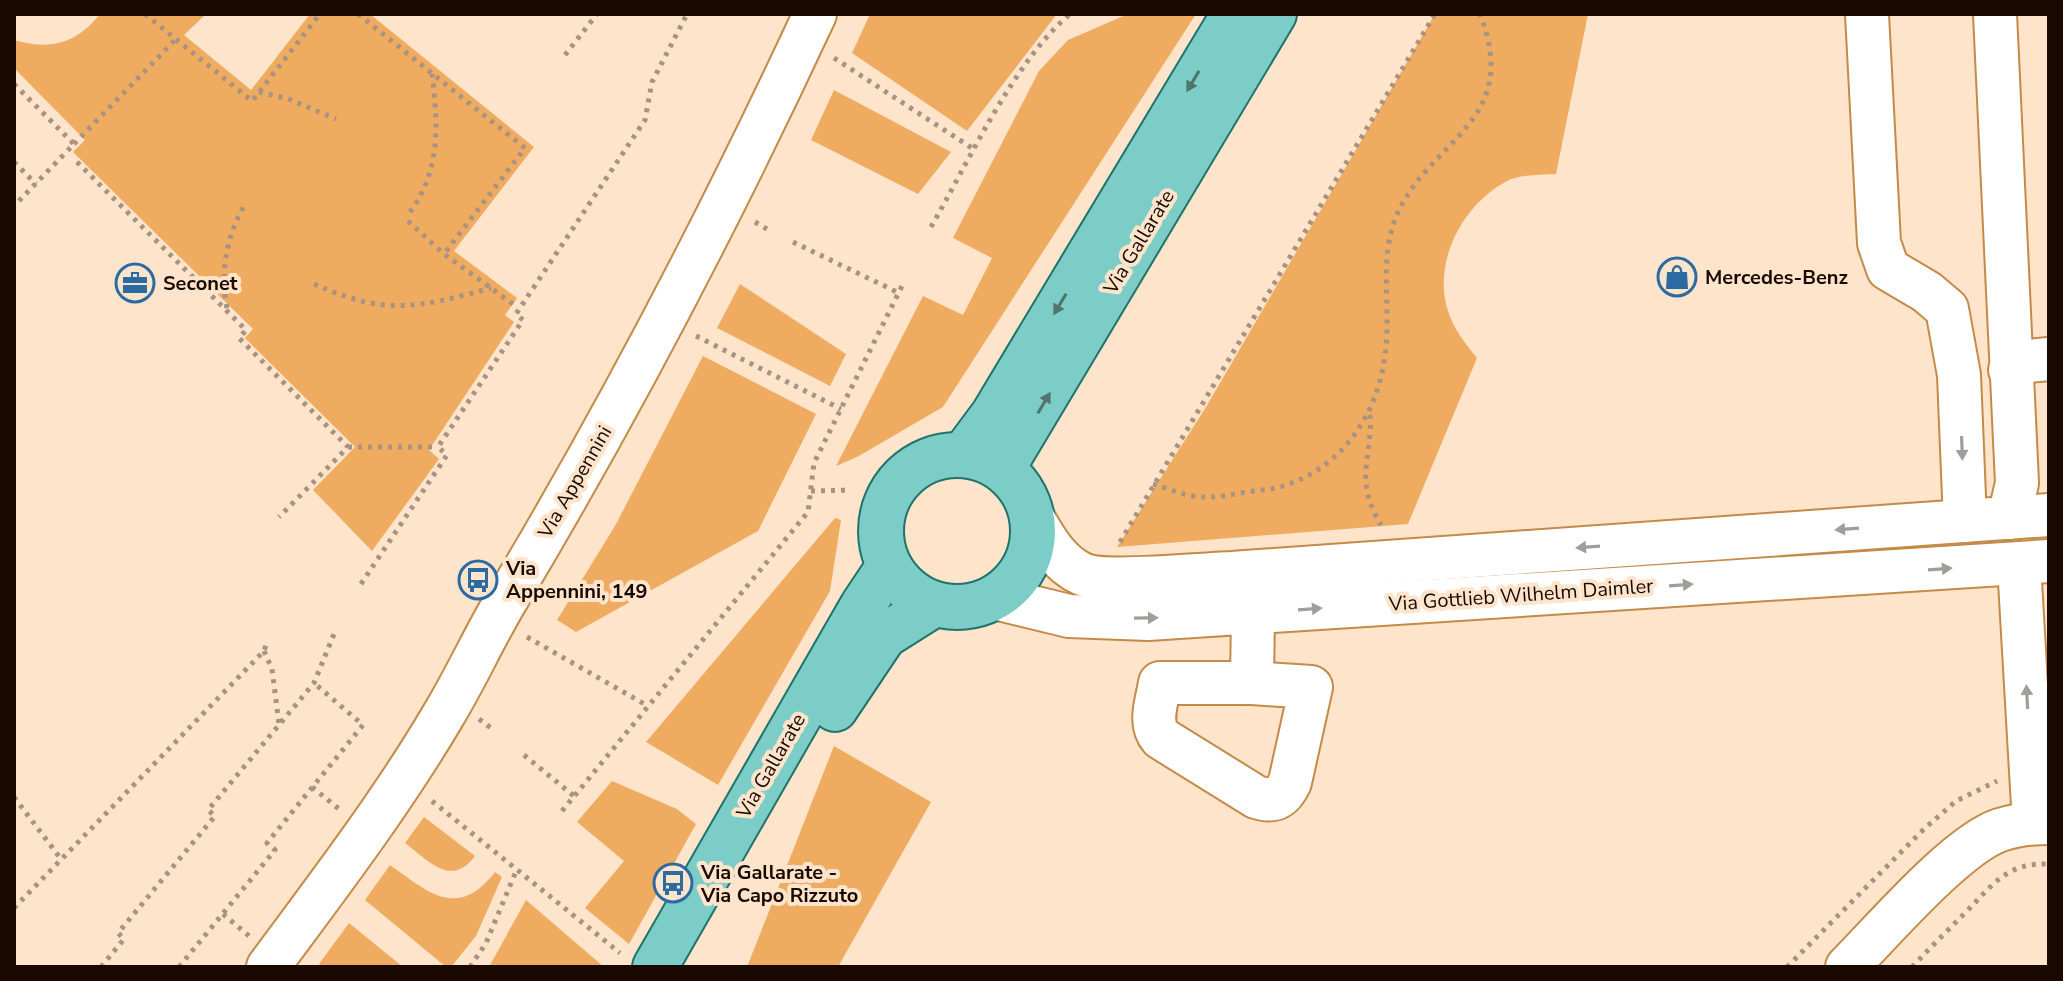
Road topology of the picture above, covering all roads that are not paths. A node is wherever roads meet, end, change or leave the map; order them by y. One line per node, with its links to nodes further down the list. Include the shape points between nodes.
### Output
1 (815, 14): 20 (street, Via Appennini, via 668,315 444,714 329,884)
2 (1234, 14): 8 (main road, Via Gallarate, one-way to 8, via 993,415)
3 (1274, 14): 8 (main road, Via Gallarate, one-way to 3)
4 (1867, 14): 11 (street, one-way to 11, via 1879,243 1888,269 1947,309 1959,375)
5 (1995, 14): 6 (street)
6 (2030, 365): 7 (street)
7 (2032, 460): 9 (street, via 2017,483)
8 (983, 462): 10 (main road, via 1023,491); 13 (main road, via 933,458 907,473 888,497 881,520 881,544)
9 (2029, 517): 11 (street)
10 (1033, 518): 14 (street, via 1052,551 1082,574); 15 (main road, via 1030,553 1019,577)
11 (1965, 521): 14 (street, one-way to 14)
12 (2034, 562): 17 (street, Via Gottlieb Wilhelm Daimler, one-way to 12); 19 (street, one-way to 12)
13 (889, 566): 16 (main road, via 907,590); 21 (main road, Via Gallarate)
14 (1232, 573): 17 (street)
15 (995, 598): 16 (main road, via 965,608); 17 (street, Via Gottlieb Wilhelm Daimler, one-way to 17, via 1069,616)
16 (933, 605): 22 (main road, Via Gallarate, via 884,636 844,693)
17 (1243, 614): 18 (street)
18 (1252, 683)
19 (2041, 823): 23 (street, via 1998,830 1978,841)
20 (259, 952)
21 (638, 960)
22 (685, 967)
23 (1847, 967)

